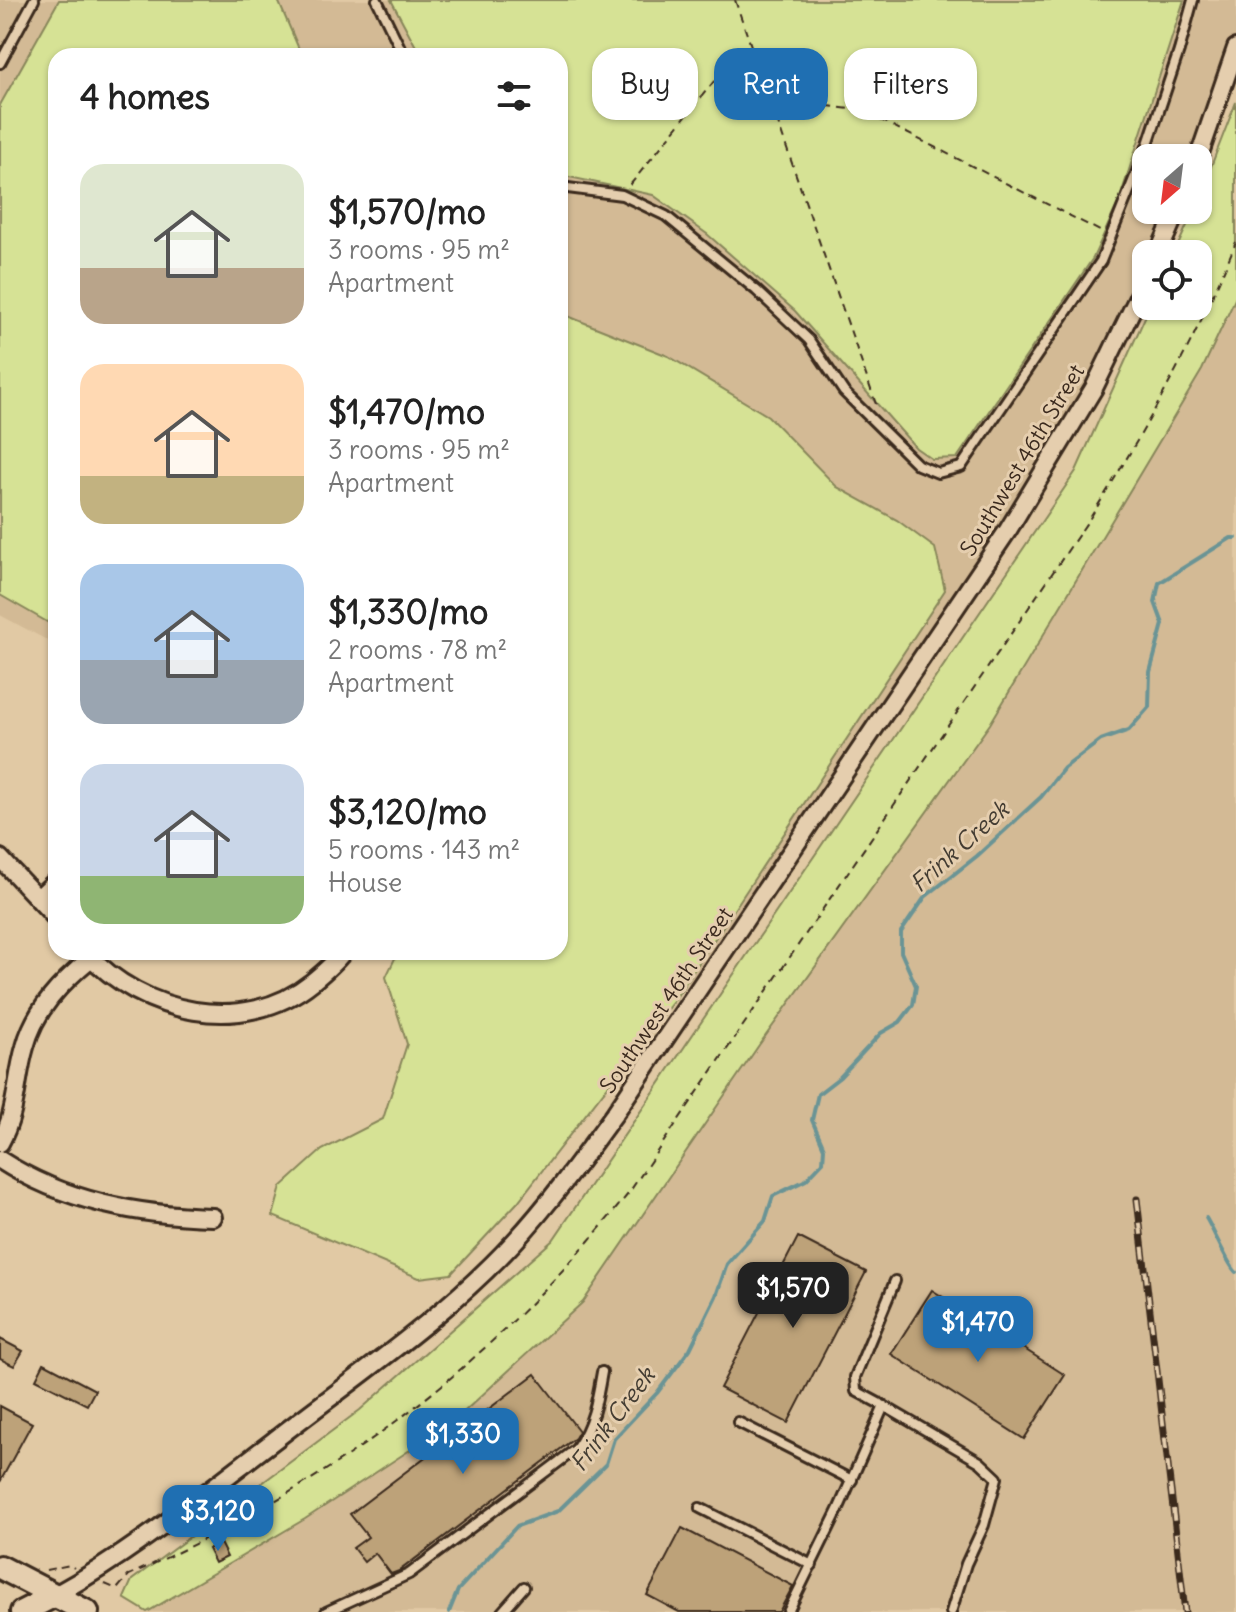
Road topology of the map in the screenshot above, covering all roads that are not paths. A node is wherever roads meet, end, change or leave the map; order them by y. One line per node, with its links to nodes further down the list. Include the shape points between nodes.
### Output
1 (34, 0): 6 (lane)
2 (377, 0): 4 (lane)
3 (1193, 0): 8 (lane, via 1148,144 1101,261 961,467 938,473 918,465 844,392 809,340 666,216 622,195)
4 (400, 48)
5 (1236, 48): 7 (street)
6 (0, 63)
7 (1203, 144)
8 (568, 188)
9 (1132, 310): 29 (street, Southwest 46th Street, via 1094,388 1008,530 624,1101 515,1241 426,1321 187,1507)
10 (0, 858): 12 (street)
11 (48, 889): 12 (street)
12 (38, 898): 13 (street)
13 (48, 909)
14 (84, 960): 17 (street, via 36,1018 15,1106)
15 (94, 960): 16 (street, via 133,991 165,1005 211,1013 244,1012 290,997)
16 (336, 960)
17 (0, 1143)
18 (0, 1160): 19 (street, via 96,1203)
19 (213, 1217)
20 (895, 1281): 22 (lane, via 855,1377 856,1391)
21 (602, 1372): 32 (lane, via 595,1413 576,1449 409,1574)
22 (884, 1406): 24 (lane); 35 (lane, via 980,1462 997,1478)
23 (738, 1422): 24 (lane)
24 (852, 1480): 26 (lane)
25 (700, 1508): 26 (lane)
26 (812, 1565): 34 (lane)
27 (0, 1567): 29 (main road)
28 (524, 1587): 33 (lane)
29 (55, 1595): 30 (main road); 31 (main road)
30 (22, 1612)
31 (87, 1612)
32 (326, 1612)
33 (502, 1612)
34 (788, 1612)
35 (951, 1612)

